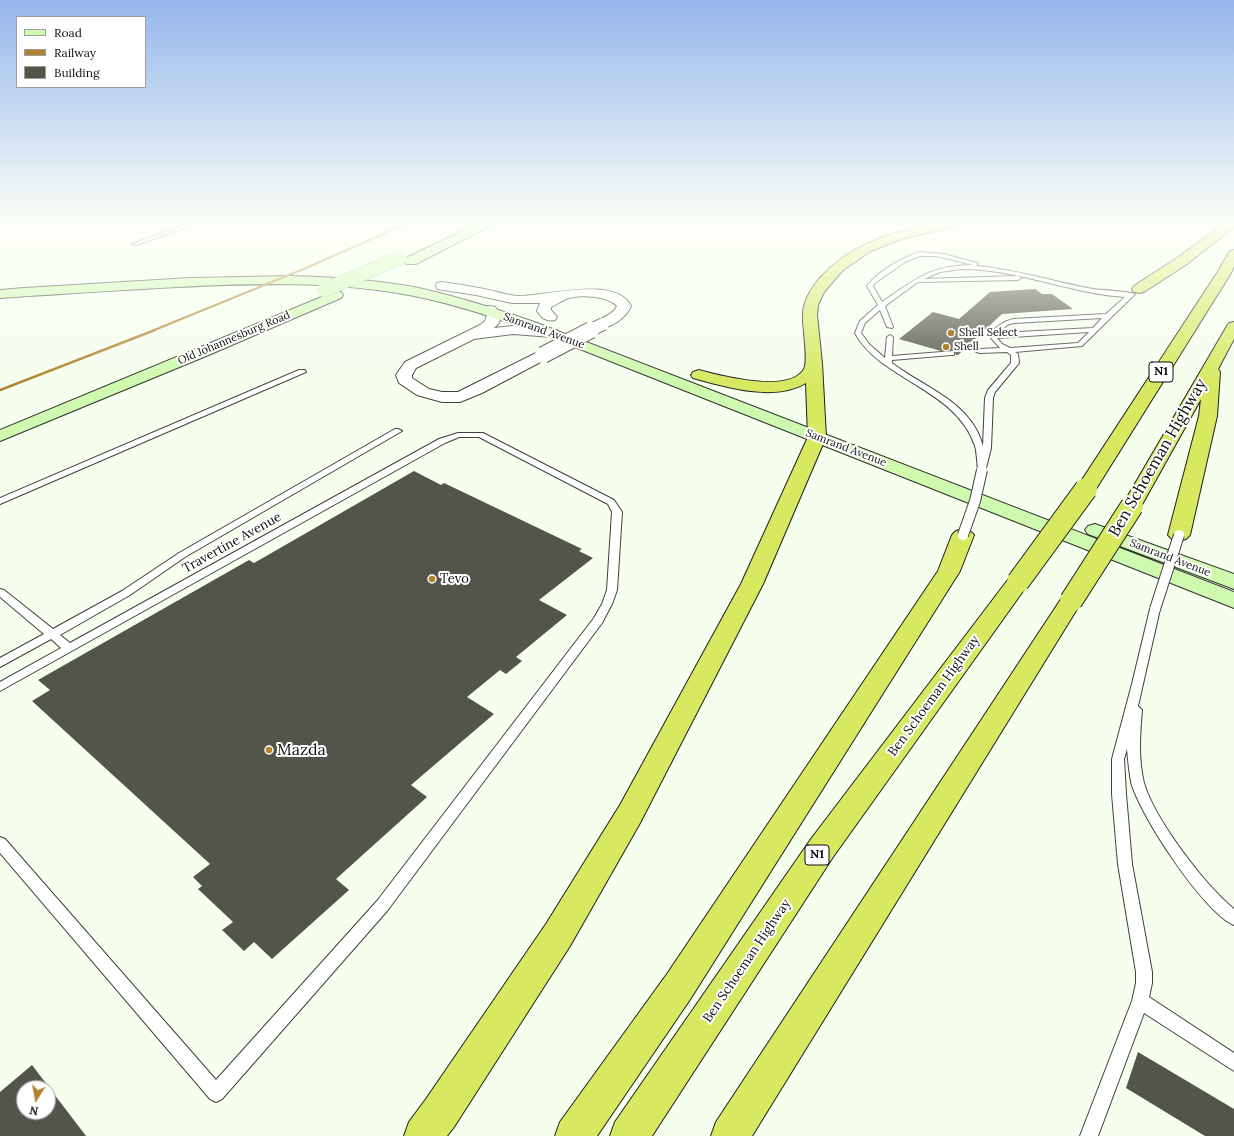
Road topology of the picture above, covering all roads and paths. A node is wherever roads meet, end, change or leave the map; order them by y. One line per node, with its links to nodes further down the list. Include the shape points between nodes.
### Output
1 (217, 277): 11 (main road, Samrand Avenue)
2 (365, 277): 14 (main road, Old Johannesburg Road)
3 (385, 277): 12 (main road, Samrand Avenue)
4 (828, 277): 32 (highway, via 818,289 810,314)
5 (881, 277): 17 (lane, via 871,284)
6 (923, 277): 10 (lane)
7 (1033, 277): 10 (lane); 13 (lane, via 1096,292)
8 (1158, 277): 13 (highway)
9 (1221, 277): 59 (highway, Ben Schoeman Highway / N1, bridge, via 1086,489 822,848)
10 (916, 281): 17 (lane)
11 (130, 285): 15 (main road); 18 (main road, Samrand Avenue, via 262,280 339,282 430,295)
12 (442, 286): 16 (street, via 514,300); 20 (main road, Samrand Avenue, via 489,297)
13 (1135, 292): 19 (lane)
14 (330, 293): 37 (main road, Old Johannesburg Road); 40 (main road, Old Johannesburg Road, via 206,351)
15 (0, 294)
16 (565, 294): 20 (street, via 545,305 544,311); 23 (street, via 597,293 622,302 622,312)
17 (881, 305): 22 (lane); 34 (lane, via 858,328 858,333 865,344)
18 (490, 310): 20 (main road, Samrand Avenue); 27 (street, via 494,315 492,323)
19 (1109, 316): 24 (lane); 25 (lane, via 1013,321 1005,324)
20 (559, 324): 23 (main road, Samrand Avenue); 27 (street); 38 (main road, Samrand Avenue)
21 (1234, 326): 33 (highway, Ben Schoeman Highway)
22 (890, 327)
23 (603, 330): 27 (street, bridge, via 543,355 460,397 442,397 423,392 404,380 410,364)
24 (1095, 330): 25 (lane); 28 (lane, via 1080,346)
25 (994, 335): 28 (lane, via 996,342)
26 (890, 337): 31 (lane)
27 (464, 338)
28 (1009, 350): 29 (lane); 41 (lane, via 1014,354 1015,363 994,387 989,398 987,448)
29 (979, 351)
30 (951, 353): 31 (lane)
31 (888, 358): 34 (lane)
32 (814, 363): 36 (highway, via 810,374 781,386 754,386); 38 (highway)
33 (1213, 363): 43 (highway, via 1208,416); 60 (highway, Ben Schoeman Highway, bridge, via 1132,506)
34 (888, 365): 41 (lane, via 960,412 977,437)
35 (302, 372): 42 (lane)
36 (692, 372): 38 (main road, Samrand Avenue)
37 (0, 423)
38 (818, 430): 45 (main road, Samrand Avenue); 47 (main road, Samrand Avenue); 57 (highway, via 752,584 630,814 558,936)
39 (398, 431): 48 (lane, via 182,555 126,593)
40 (0, 436)
41 (982, 470): 44 (lane, bridge)
42 (0, 501)
43 (1179, 534): 51 (lane, bridge, via 1155,609)
44 (963, 535): 58 (highway, via 949,571 679,986)
45 (1234, 582)
46 (0, 592): 48 (lane)
47 (1234, 600)
48 (52, 634): 49 (lane); 50 (lane)
49 (69, 648): 52 (lane, Travertine Avenue); 53 (lane, Travertine Avenue, via 442,441 458,435 480,435 611,502 617,512 612,590 598,620 382,906 216,1093)
50 (0, 663)
51 (1138, 684): 54 (lane, via 1134,747 1138,783 1153,816 1175,850 1213,900); 55 (lane, via 1118,759 1125,864 1144,972)
52 (0, 687)
53 (0, 843)
54 (1234, 918)
55 (1140, 1001): 56 (lane); 61 (lane)
56 (1234, 1063)
57 (423, 1136)
58 (574, 1136)
59 (629, 1136)
60 (730, 1136)
61 (1089, 1136)

